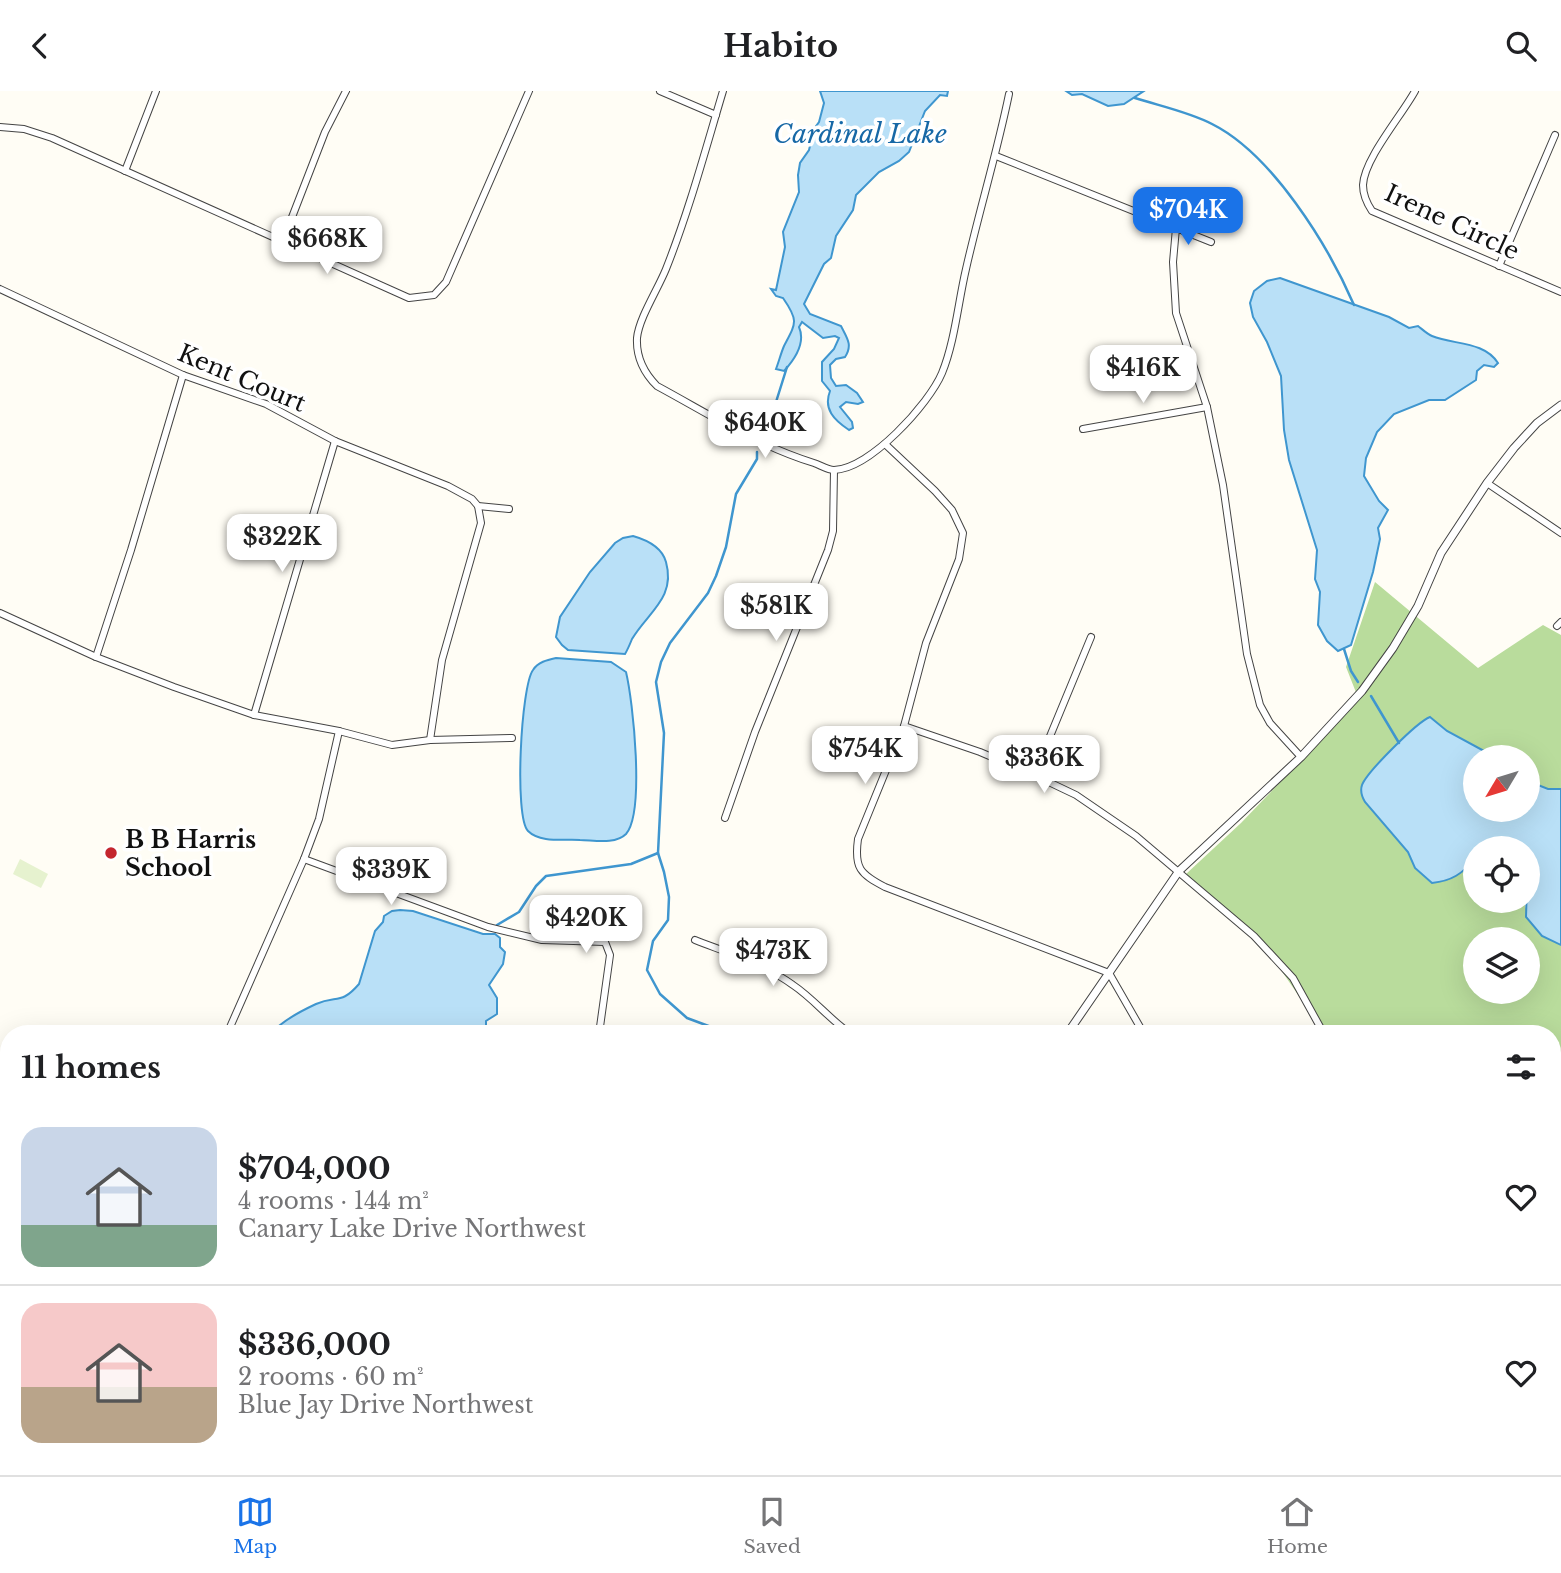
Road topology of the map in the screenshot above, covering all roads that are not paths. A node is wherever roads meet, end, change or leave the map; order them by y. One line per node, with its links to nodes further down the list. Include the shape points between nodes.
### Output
1 (156, 91): 12 (street)
2 (346, 91): 15 (street)
3 (529, 91): 15 (street, via 457,259 435,295 409,298)
4 (660, 91): 8 (street)
5 (723, 91): 8 (street)
6 (1415, 91): 16 (street, Irene Circle, via 1375,153 1363,182 1364,198 1372,211)
7 (1009, 94): 11 (street)
8 (716, 115): 25 (street, via 666,268 642,321 637,351 646,374 657,386 764,446)
9 (0, 127): 12 (street, via 52,138)
10 (1555, 135): 16 (street)
11 (996, 156): 13 (street); 24 (street, via 947,359 909,421)
12 (125, 171): 15 (street)
13 (1176, 227): 14 (street); 21 (street, via 1176,313)
14 (1211, 242)
15 (282, 243)
16 (1499, 266): 18 (street, Irene Circle)
17 (0, 289): 19 (street, Kent Court)
18 (1561, 292)
19 (183, 375): 23 (street, Kent Court, via 266,404); 32 (street)
20 (1561, 405): 26 (street, via 1537,423)
21 (1207, 407): 22 (street); 38 (street, via 1247,654 1260,705)
22 (1083, 429)
23 (335, 441): 27 (street, Kent Court, via 448,486); 33 (street)
24 (885, 444): 25 (street, via 865,459); 34 (street, via 952,510 963,533 959,559 926,643)
25 (834, 470): 40 (street, via 833,531 828,550)
26 (1487, 484): 29 (street); 38 (street, via 1441,553 1393,649 1363,691)
27 (478, 506): 28 (street, Kent Court); 37 (street, via 481,523 442,660)
28 (509, 509)
29 (1561, 533)
30 (0, 613): 32 (street)
31 (1091, 637): 39 (street)
32 (96, 657): 33 (street)
33 (254, 715): 35 (street)
34 (904, 726): 39 (street); 44 (street, via 858,839 856,857 865,877)
35 (339, 731): 37 (street, via 392,745); 41 (street, via 319,818)
36 (512, 738): 37 (street)
37 (430, 740)
38 (1301, 757): 42 (street)
39 (1034, 775): 42 (street, via 1096,807)
40 (725, 818)
41 (304, 859): 45 (street); 46 (street, via 501,931 542,940 605,942 610,955)
42 (1179, 871): 44 (street); 50 (street, via 1254,936 1293,978)
43 (695, 940): 47 (street, via 771,971 806,994)
44 (1109, 973): 48 (street); 49 (street)
45 (231, 1025)
46 (600, 1025)
47 (839, 1025)
48 (1074, 1025)
49 (1139, 1025)
50 (1319, 1025)

